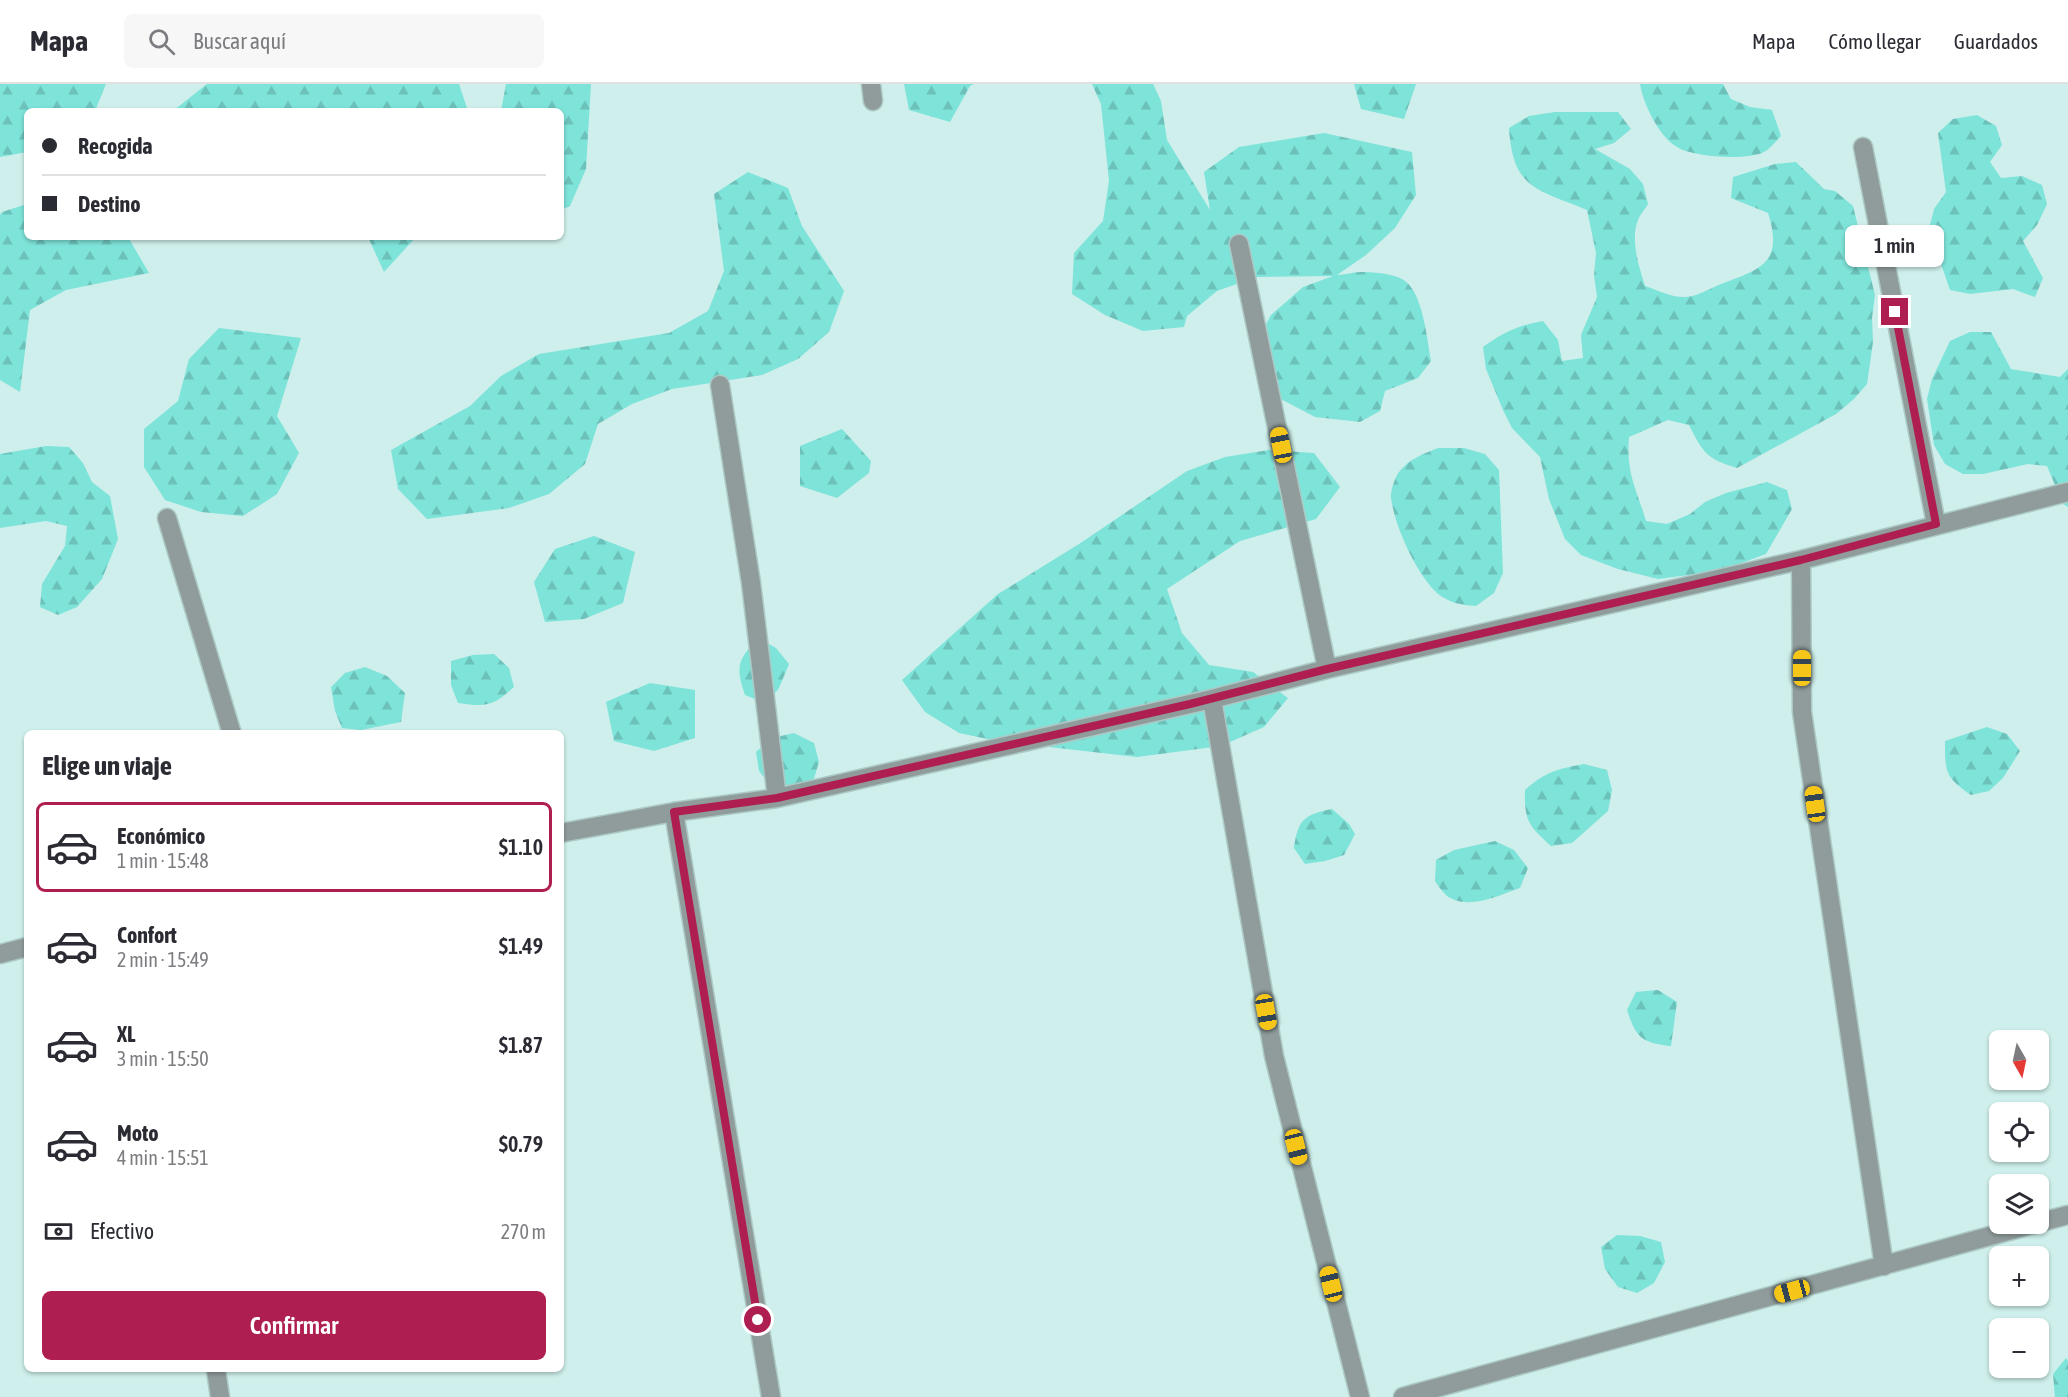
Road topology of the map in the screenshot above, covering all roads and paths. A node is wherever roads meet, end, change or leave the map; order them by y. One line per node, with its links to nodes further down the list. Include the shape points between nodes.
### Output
1 (1863, 147): 6 (street)
2 (1239, 244): 8 (street)
3 (720, 385): 11 (street, via 751,583)
4 (2068, 492): 6 (street)
5 (167, 518): 10 (street)
6 (1936, 524): 7 (street)
7 (1801, 560): 8 (street); 19 (street, via 1802,712)
8 (1327, 669): 9 (street)
9 (1212, 699): 11 (street); 23 (street, via 1274,1056)
10 (231, 730)
11 (777, 798): 12 (street)
12 (674, 812): 13 (street); 22 (street)
13 (564, 832)
14 (24, 948): 15 (street)
15 (0, 954)
16 (2068, 1215): 17 (street)
17 (2049, 1220)
18 (1997, 1234): 19 (street)
19 (1884, 1266): 24 (street)
20 (216, 1372): 21 (street)
21 (220, 1397)
22 (771, 1397)
23 (1360, 1397)
24 (1403, 1397)

